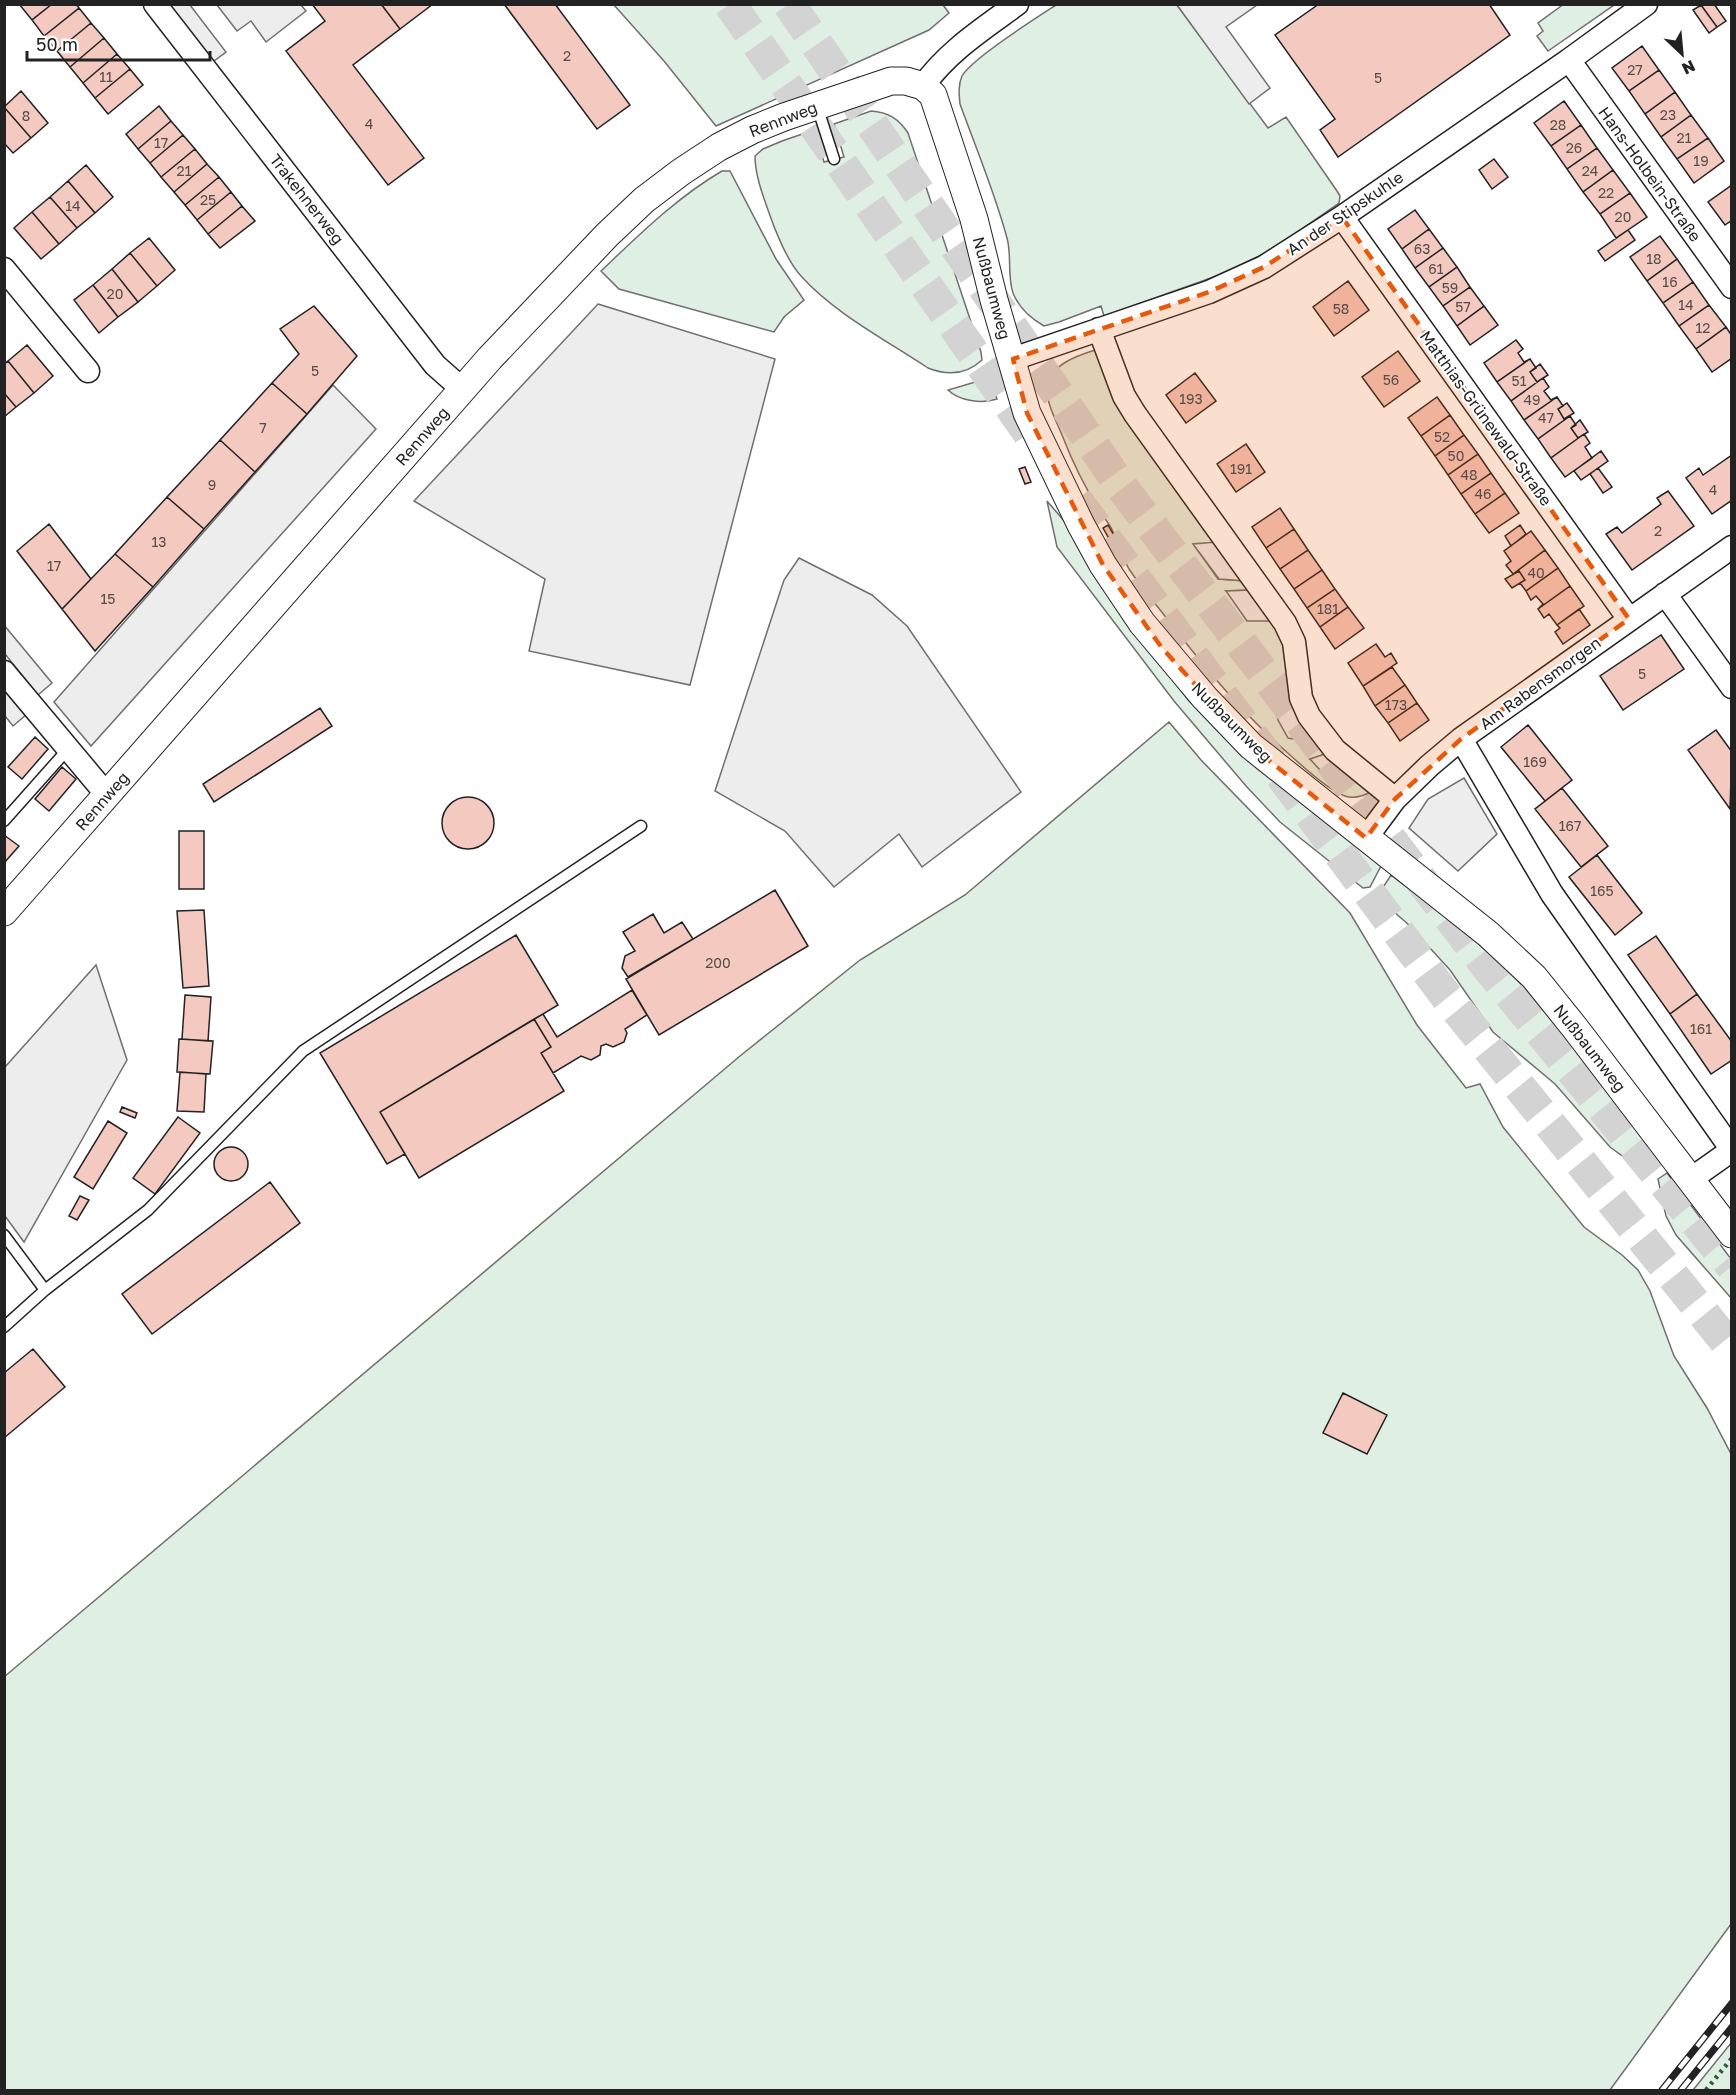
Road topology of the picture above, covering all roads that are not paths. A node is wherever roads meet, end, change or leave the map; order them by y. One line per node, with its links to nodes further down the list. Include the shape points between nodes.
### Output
1 (155, 4): 14 (street, Trakehnerweg, via 435,365)
2 (1017, 4): 5 (street, via 956,49)
3 (1646, 4): 4 (street, An der Stipskuhle)
4 (1569, 60): 8 (street, An der Stipskuhle); 10 (street, Hans-Holbein-Straße)
5 (923, 86): 6 (street, Rennweg, via 891,81); 12 (street, Nußbaumweg, via 933,95 940,113)
6 (817, 106): 7 (lane); 14 (street, Rennweg, via 719,147 644,200 566,275)
7 (834, 159)
8 (1342, 217): 11 (street, An der Stipskuhle, via 1264,267 1209,292); 17 (street, Matthias-Grünewald-Straße)
9 (4, 269): 13 (street)
10 (1731, 287)
11 (1099, 329): 12 (street, An der Stipskuhle); 23 (street, via 1124,396 1135,414 1285,623 1295,651 1301,698 1309,716 1335,750)
12 (1013, 359): 26 (street, Nußbaumweg, via 1027,413 1057,475 1103,565 1142,623 1251,746)
13 (88, 371)
14 (462, 389): 22 (street, Rennweg)
15 (1731, 547): 16 (street, Am Rabensmorgen)
16 (1665, 594): 17 (street, Am Rabensmorgen); 19 (street)
17 (1629, 619): 20 (street, Am Rabensmorgen)
18 (4, 672): 21 (street)
19 (1731, 687)
20 (1461, 739): 23 (street, Am Rabensmorgen); 28 (street, via 1552,894)
21 (68, 749): 22 (street); 24 (lane)
22 (107, 795): 27 (street, Rennweg)
23 (1395, 799): 26 (street, Am Rabensmorgen)
24 (4, 821)
25 (641, 826): 32 (lane, via 303,1051 148,1210)
26 (1366, 838): 29 (street, Nußbaumweg, via 1488,934 1534,977)
27 (4, 912)
28 (1731, 1150): 29 (street)
29 (1691, 1179): 30 (street, Nußbaumweg)
30 (1731, 1234)
31 (4, 1235): 32 (lane)
32 (45, 1290): 33 (lane)
33 (4, 1327)

